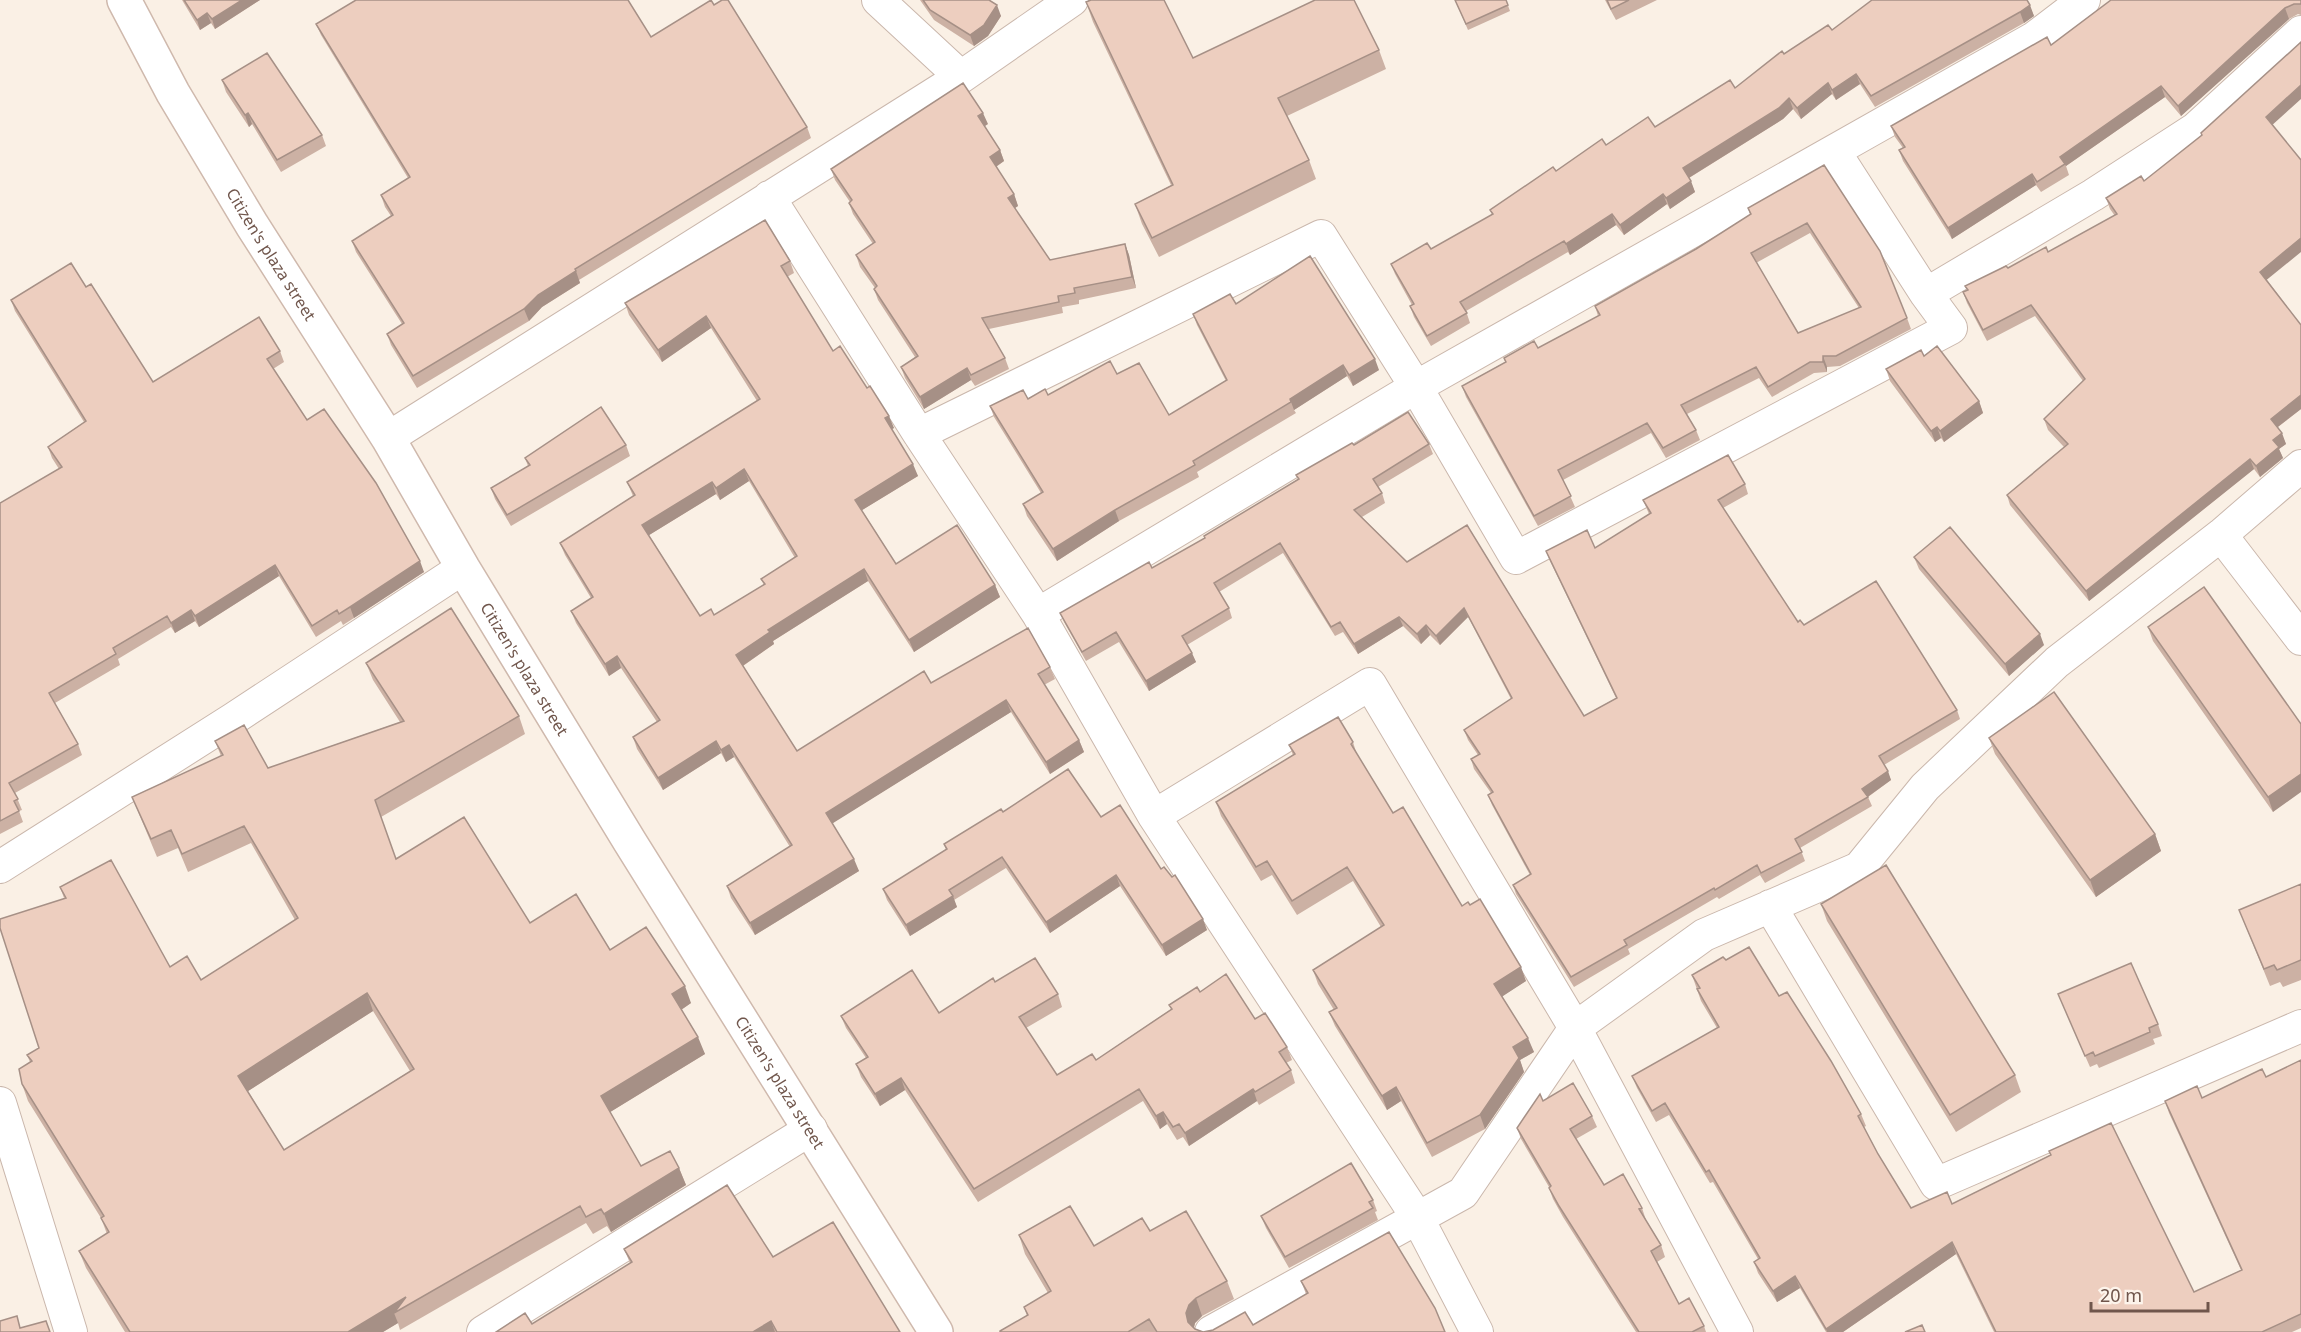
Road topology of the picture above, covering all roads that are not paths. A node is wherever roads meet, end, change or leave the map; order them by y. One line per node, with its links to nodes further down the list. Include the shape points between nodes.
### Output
1 (124, 0): 12 (street, Citizen's plaza street, via 173,93 252,225)
2 (878, 0): 6 (street)
3 (1072, 0): 6 (street)
4 (2084, 0): 7 (street, via 2034,38)
5 (2301, 32): 9 (street, via 2194,129 2093,195)
6 (961, 77): 8 (street)
7 (1834, 151): 9 (street); 10 (street)
8 (769, 197): 11 (street); 12 (street)
9 (1926, 294): 10 (street, via 1951,328 1516,558)
10 (1416, 387): 11 (street, via 1321,236); 16 (street)
11 (919, 434): 16 (street)
12 (388, 438): 15 (street, Citizen's plaza street)
13 (2301, 466): 14 (street)
14 (2221, 536): 17 (street); 20 (street, via 2057,662 1925,787 1859,868)
15 (463, 568): 19 (street); 24 (street, Citizen's plaza street)
16 (1038, 614): 18 (street)
17 (2301, 639)
18 (1154, 816): 22 (street, via 1370,684); 25 (street)
19 (0, 867)
20 (1770, 906): 21 (street, via 1936,1184); 22 (street, via 1704,935)
21 (2301, 1026)
22 (1575, 1028): 25 (street, via 1463,1193); 31 (street)
23 (0, 1104): 26 (street)
24 (811, 1129): 27 (street); 28 (street, Citizen's plaza street)
25 (1417, 1217): 29 (street); 30 (street)
26 (71, 1332)
27 (483, 1332)
28 (936, 1332)
29 (1211, 1332)
30 (1477, 1332)
31 (1737, 1332)

